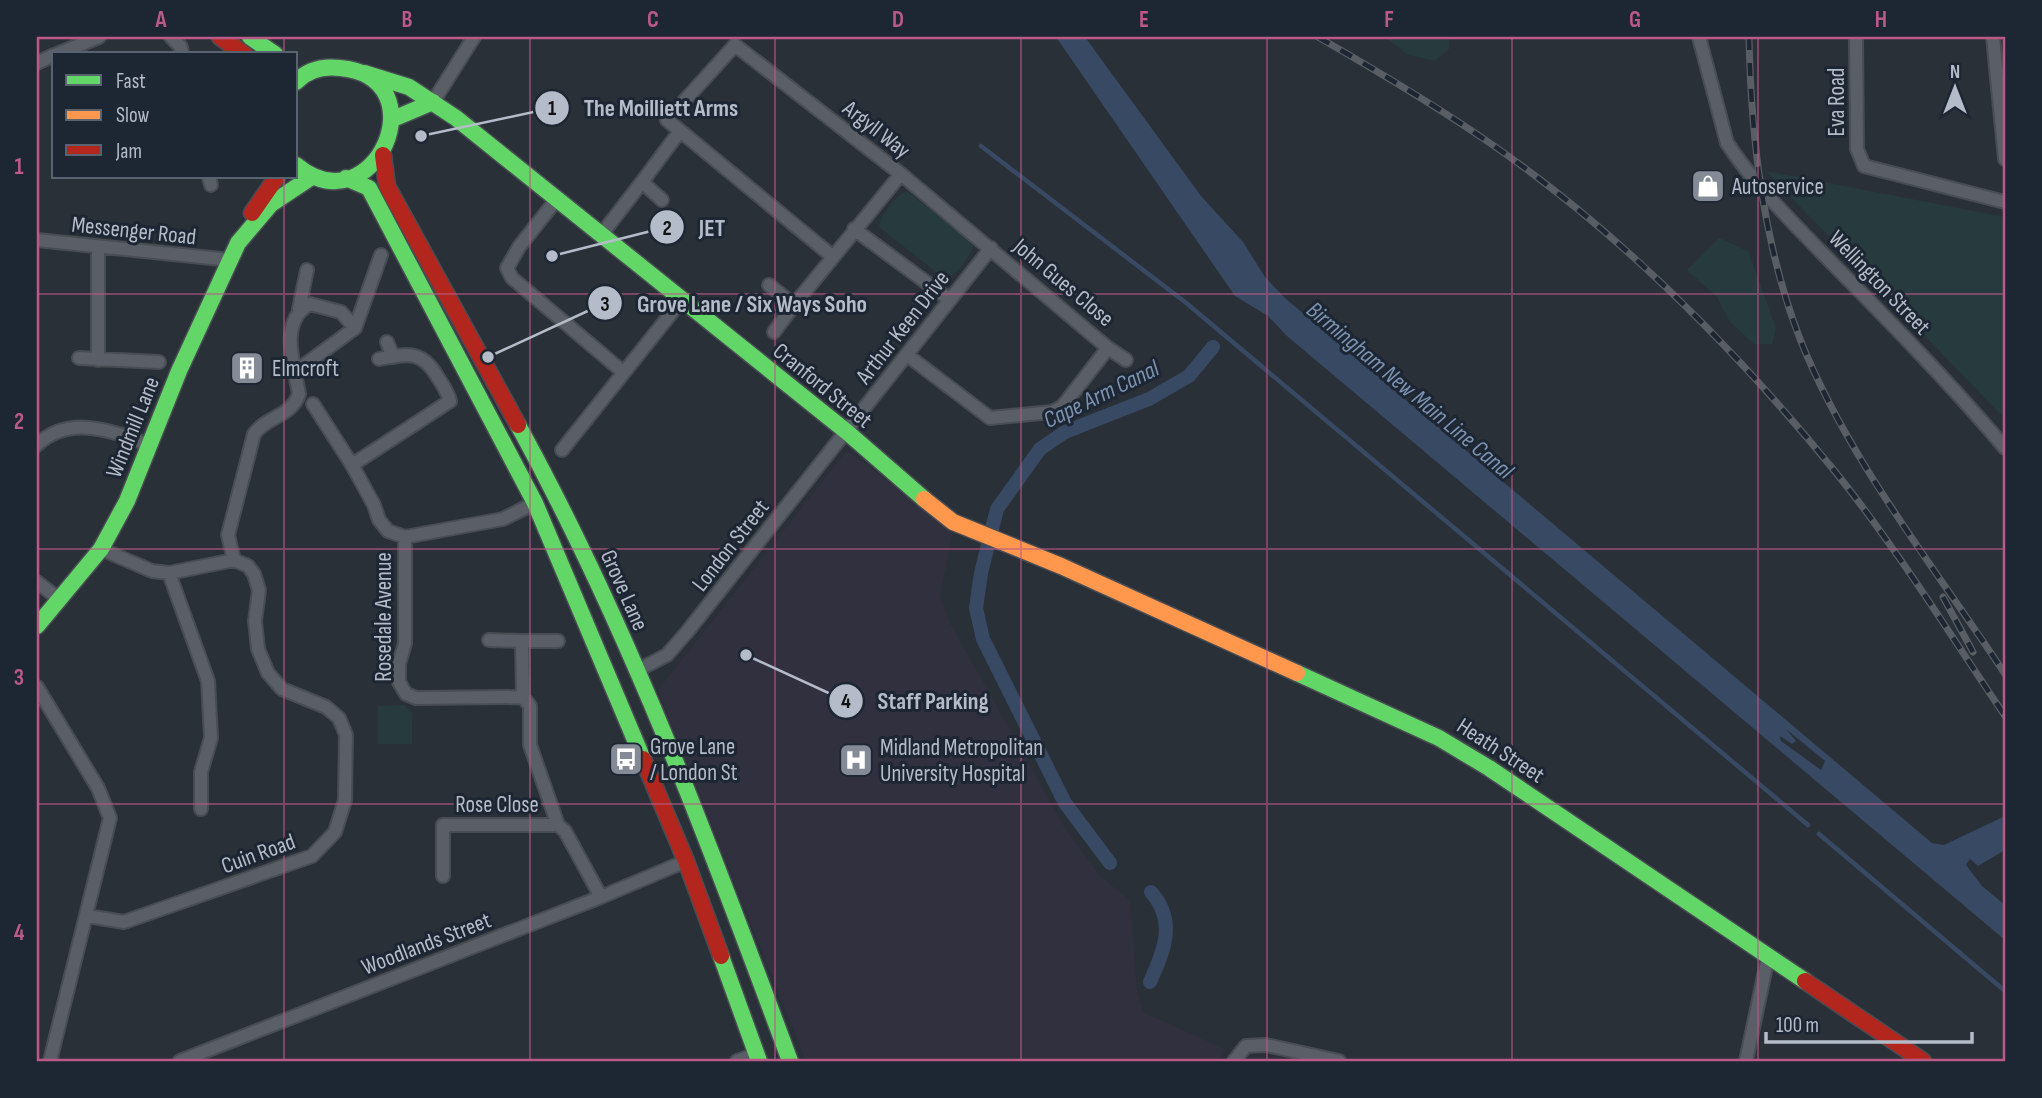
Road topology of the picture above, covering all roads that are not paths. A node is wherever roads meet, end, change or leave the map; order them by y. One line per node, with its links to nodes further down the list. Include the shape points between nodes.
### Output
1 (99, 37): 9 (street)
2 (171, 37): 10 (street)
3 (220, 37): 11 (main road)
4 (250, 37): 12 (main road)
5 (474, 37): 17 (street)
6 (1699, 37): 63 (street, Wellington Street, via 1727,143 1799,228)
7 (1856, 37): 30 (street, Eva Road, via 1857,149 1864,166)
8 (1993, 37): 21 (street)
9 (63, 52)
10 (182, 52)
11 (241, 52)
12 (272, 52)
13 (298, 63): 14 (main road)
14 (315, 69): 15 (main road, Cranford Street, via 343,66); 16 (main road)
15 (361, 71): 17 (main road, Cranford Street); 18 (main road, via 383,92)
16 (298, 81)
17 (433, 102): 18 (main road); 28 (main road, Cranford Street)
18 (393, 119): 20 (main road)
19 (680, 131): 23 (street, Argyll Way, via 667,120 735,45); 27 (street); 38 (street)
20 (383, 155): 26 (main road, via 361,174); 78 (main road, Grove Lane, via 387,186 544,472)
21 (2005, 159)
22 (298, 166): 24 (main road)
23 (901, 174): 31 (street); 36 (street, Argyll Way)
24 (313, 176): 26 (main road, via 334,181); 32 (main road, Windmill Lane, via 294,185)
25 (276, 178): 32 (main road, Windmill Lane, via 253,212)
26 (346, 178): 66 (main road, via 369,188)
27 (642, 182): 29 (street); 33 (street)
28 (556, 200): 33 (main road, Cranford Street); 58 (street, via 507,268 512,278)
29 (662, 200)
30 (2005, 202)
31 (854, 229): 38 (street); 42 (street)
32 (247, 230): 39 (main road, Windmill Lane)
33 (601, 235): 43 (main road, Cranford Street)
34 (37, 240): 35 (street, Messenger Road)
35 (98, 248): 39 (street, Messenger Road); 54 (street)
36 (991, 248): 42 (street, Arthur Keen Drive); 49 (street, John Gues Close)
37 (381, 255): 46 (street)
38 (832, 256): 44 (street)
39 (227, 263): 62 (main road, Windmill Lane)
40 (307, 270): 45 (street)
41 (769, 285): 44 (street)
42 (950, 300): 50 (street, Arthur Keen Drive)
43 (681, 301): 58 (street); 60 (main road, Cranford Street)
44 (794, 305): 47 (street)
45 (299, 309): 46 (street, via 310,304 341,312); 57 (street, via 290,331)
46 (355, 328): 57 (street)
47 (774, 332)
48 (387, 342): 51 (street)
49 (1108, 348): 50 (street, John Gues Close, via 1062,407 990,418); 55 (street)
50 (906, 355): 60 (street, Arthur Keen Drive)
51 (393, 356): 53 (street); 65 (street, via 421,356 450,401)
52 (79, 358): 54 (street)
53 (379, 359)
54 (97, 360): 56 (street)
55 (1126, 360)
56 (159, 362)
57 (295, 372): 59 (street)
58 (623, 372): 64 (street)
59 (306, 398): 65 (street); 70 (street, via 254,434 228,535)
60 (847, 432): 68 (main road, Cranford Street, via 953,522); 78 (street, London Street, via 667,655)
61 (37, 445): 62 (street, via 56,432 81,426)
62 (149, 445): 69 (main road, Windmill Lane)
63 (2005, 448)
64 (562, 450)
65 (352, 465): 67 (street, via 379,520 388,531)
66 (535, 503): 67 (street, via 503,519); 83 (main road)
67 (405, 537): 80 (street, Rosedale Avenue, via 405,643 399,664 402,690 416,698)
68 (1015, 547): 87 (main road, Heath Street, via 1439,738)
69 (102, 549): 71 (street, via 131,564); 73 (main road, Windmill Lane)
70 (234, 560): 71 (street); 86 (street, Cuin Road, via 254,574 258,649 268,673 282,689 326,707 339,718 346,735 341,820 328,842 312,856 124,922)
71 (169, 573): 81 (street, via 208,681 211,738 201,772)
72 (37, 582): 73 (street)
73 (59, 599): 74 (main road, Windmill Lane)
74 (37, 626)
75 (489, 640): 76 (street)
76 (522, 641): 77 (street); 80 (street)
77 (558, 641)
78 (636, 671): 93 (main road, Grove Lane, via 705,832)
79 (37, 687): 86 (street, via 98,788 110,818)
80 (523, 697): 82 (street, via 530,706 530,745)
81 (201, 809)
82 (558, 825): 84 (street, Rose Close, via 443,825); 85 (street)
83 (686, 861): 85 (street, Woodlands Street); 88 (main road)
84 (443, 876)
85 (601, 897): 91 (street, Woodlands Street)
86 (87, 916): 90 (street)
87 (1768, 957): 89 (main road, Heath Street); 96 (street)
88 (758, 1058): 92 (street)
89 (1914, 1059)
90 (50, 1061)
91 (180, 1061)
92 (737, 1061)
93 (790, 1061)
94 (1234, 1061): 95 (street, via 1246,1046 1266,1045)
95 (1339, 1061)
96 (1745, 1061)

